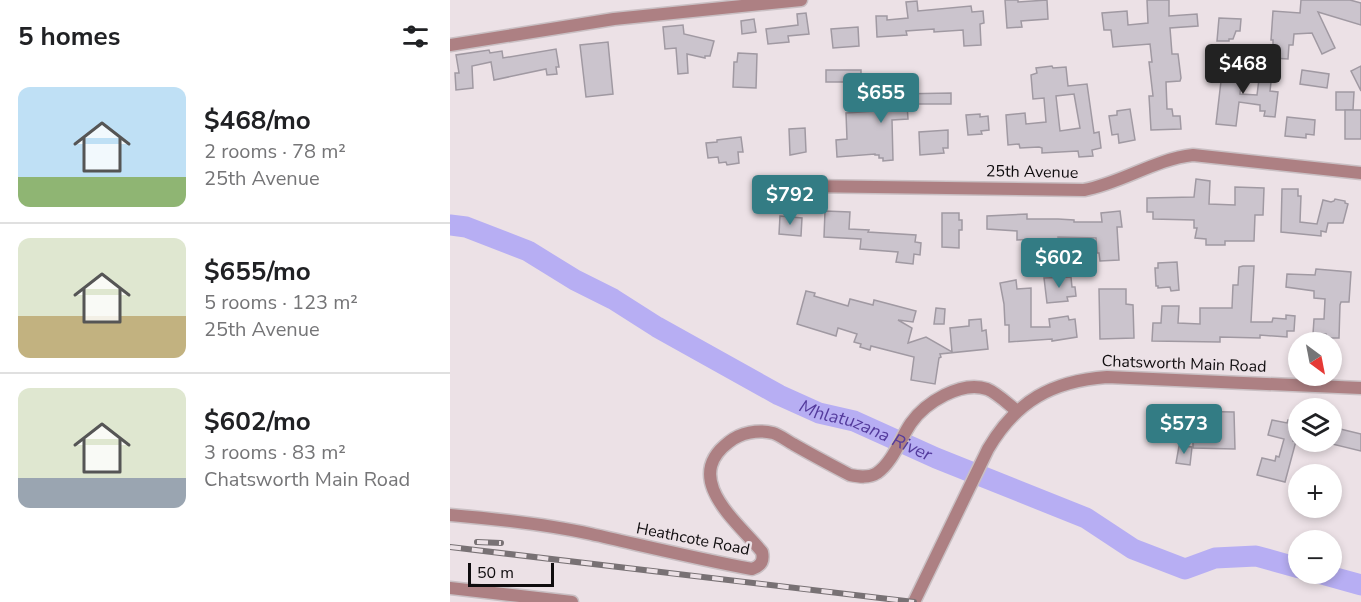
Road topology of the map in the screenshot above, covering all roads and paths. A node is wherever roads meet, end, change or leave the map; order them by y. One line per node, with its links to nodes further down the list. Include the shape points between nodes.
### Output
1 (801, 0): 2 (street, via 614,19)
2 (450, 45)
3 (1361, 173): 4 (street, 25th Avenue, via 1193,155 1166,160 1084,190)
4 (804, 186)
5 (1361, 388): 6 (street, Chatsworth Main Road, via 1097,378 1053,388)
6 (1017, 411): 7 (street, Heathcote Road, via 987,389 958,390 930,405 912,421 877,472 860,477 773,433 743,434 728,442 711,465 710,478 714,493 735,525 762,552 762,562 752,568 590,534); 10 (street, Chatsworth Main Road, via 1000,428 988,449)
7 (450, 515)
8 (450, 588): 9 (street)
9 (572, 602)
10 (914, 602)

